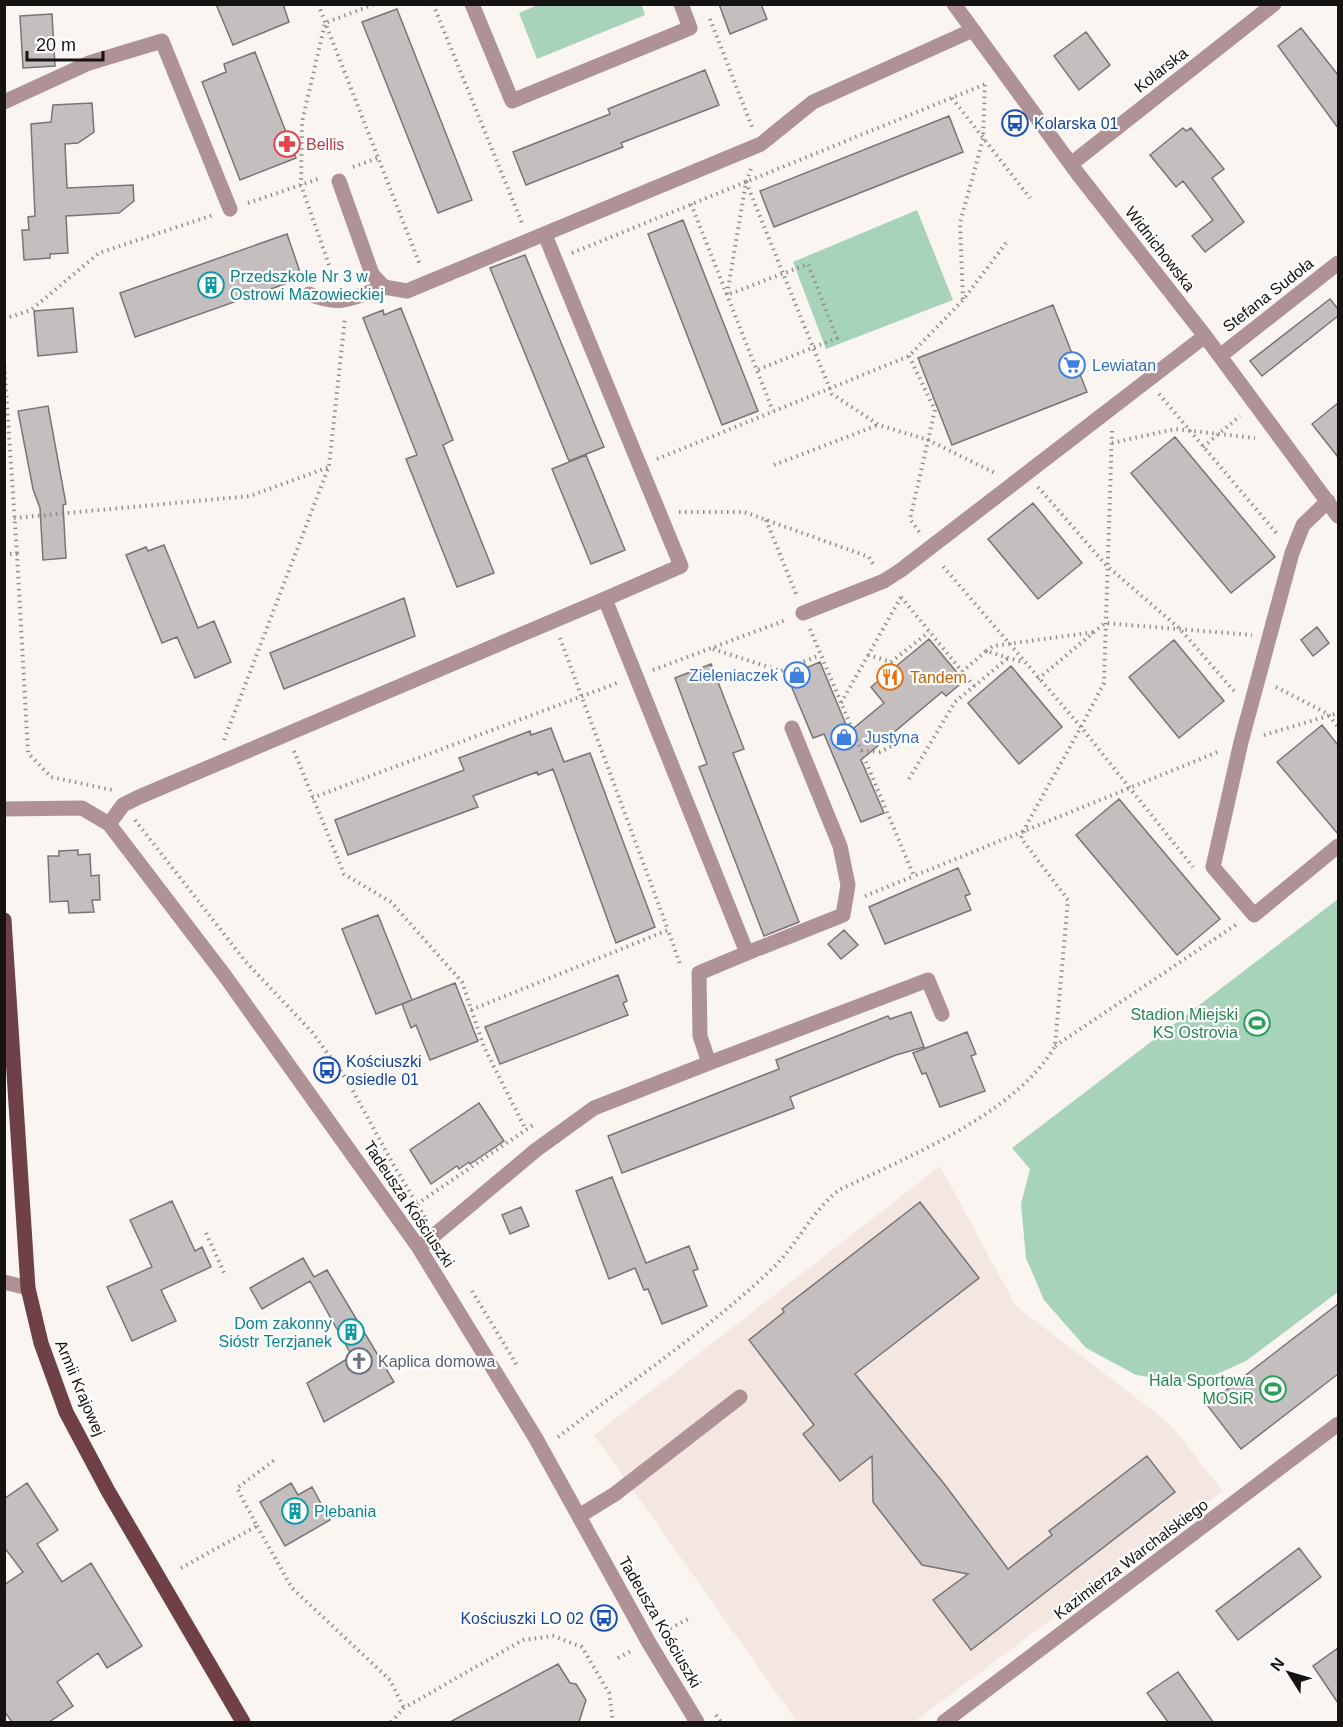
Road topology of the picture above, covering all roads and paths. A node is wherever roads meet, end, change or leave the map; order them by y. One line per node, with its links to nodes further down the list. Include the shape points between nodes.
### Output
1 (318, 4): 9 (path)
2 (375, 4): 9 (path)
3 (432, 4): 28 (path)
4 (472, 4): 5 (street, via 512,101 690,28)
5 (681, 4)
6 (954, 4): 10 (street, Widnichowska)
7 (1274, 4): 18 (street, Kolarska)
8 (709, 15): 16 (path)
9 (325, 23): 17 (path); 23 (path, via 302,122)
10 (973, 30): 11 (street, Widnichowska); 16 (street, via 813,102)
11 (1006, 75): 12 (path); 18 (street, Widnichowska)
12 (985, 84): 13 (path); 15 (path)
13 (952, 98): 15 (path); 19 (path)
14 (4, 102): 26 (street, via 89,63 162,41)
15 (983, 139): 24 (path); 37 (path, via 960,223)
16 (761, 144): 19 (path); 22 (path); 27 (street)
17 (378, 158): 20 (path); 33 (path)
18 (1071, 164): 40 (street, Widnichowska)
19 (776, 170): 22 (path)
20 (342, 175): 34 (street, via 372,274)
21 (323, 177): 23 (path)
22 (746, 182): 25 (path); 32 (path); 36 (path)
23 (301, 185): 26 (path); 38 (path)
24 (1030, 198)
25 (691, 204): 30 (path); 36 (path)
26 (230, 209): 39 (path, via 99,253 31,310)
27 (545, 235): 28 (street); 30 (street)
28 (529, 241): 33 (street)
29 (1006, 243): 37 (path)
30 (555, 260): 60 (street)
31 (1338, 263): 42 (street, Stefana Sudoła)
32 (783, 273): 36 (path); 41 (path); 41 (path, via 808,264 812,274 837,338)
33 (427, 283): 34 (street, via 406,291)
34 (384, 287): 38 (street)
35 (309, 294): 38 (street)
36 (727, 295): 45 (path)
37 (963, 300): 43 (path)
38 (342, 302): 59 (path, via 345,314)
39 (4, 319)
40 (1205, 336): 42 (street, Widnichowska); 48 (street)
41 (812, 347): 45 (path); 46 (path)
42 (1220, 356): 62 (street, Widnichowska)
43 (909, 357): 46 (path); 55 (path, via 935,410)
44 (4, 360): 65 (path)
45 (757, 370): 49 (path)
46 (829, 389): 49 (path); 51 (path)
47 (1156, 391): 52 (path)
48 (1113, 406): 56 (path); 61 (street)
49 (773, 411): 60 (path)
50 (1241, 415): 53 (path)
51 (879, 425): 55 (path); 58 (path)
52 (1190, 431): 53 (path); 56 (path, via 1175,429); 57 (path)
53 (1219, 434): 54 (path); 57 (path)
54 (1259, 439)
55 (928, 440): 61 (path); 67 (path, via 910,519)
56 (1112, 443): 71 (path)
57 (1203, 447): 68 (path)
58 (774, 465)
59 (330, 466): 65 (path, via 250,496); 106 (path, via 222,744)
60 (639, 466): 63 (street)
61 (1020, 478): 67 (street); 71 (path)
62 (1328, 501): 64 (street, Widnichowska); 68 (street, via 1303,525)
63 (658, 513): 66 (path, via 744,512); 74 (street, via 681,566)
64 (1338, 516)
65 (14, 518): 69 (path)
66 (766, 520): 72 (path, via 869,557); 75 (path)
67 (930, 547): 72 (street); 82 (path)
68 (1292, 553): 81 (street)
69 (17, 554): 70 (path); 110 (path, via 28,753 51,777 110,788)
70 (4, 555)
71 (1106, 564): 77 (path); 78 (path)
72 (884, 581): 73 (path); 75 (street)
73 (901, 597): 79 (path); 86 (path)
74 (605, 599): 76 (street); 90 (street)
75 (803, 613): 83 (path); 85 (path)
76 (554, 621): 94 (path); 102 (street)
77 (1105, 623): 78 (path); 80 (path); 99 (path, via 1104,683)
78 (1180, 629): 81 (path); 96 (path)
79 (929, 632): 86 (path, via 891,663); 89 (path)
80 (1095, 632): 82 (path); 92 (path)
81 (1270, 636): 91 (street)
82 (1008, 645): 84 (path); 88 (path)
83 (713, 649): 85 (path, via 781,671); 90 (path)
84 (986, 651): 87 (path); 89 (path)
85 (820, 655): 95 (path)
86 (868, 655): 95 (path)
87 (1008, 658): 88 (path); 93 (path)
88 (1023, 662): 92 (path)
89 (962, 672): 93 (path)
90 (636, 676): 94 (path); 121 (street)
91 (1259, 678): 96 (street); 98 (path)
92 (1038, 679): 99 (path)
93 (974, 686): 107 (path, via 948,712)
94 (581, 697): 109 (path); 120 (path)
95 (841, 703): 105 (path)
96 (1250, 710): 103 (street)
97 (1338, 713): 98 (path)
98 (1329, 714): 100 (path); 103 (path)
99 (1080, 727): 108 (path); 113 (path)
100 (1338, 727)
101 (792, 728): 117 (street, via 840,846 848,885)
102 (287, 735): 106 (street); 109 (path)
103 (1242, 742): 108 (path); 114 (street, via 1213,867 1254,915)
104 (892, 746): 105 (path, via 880,752)
105 (861, 750): 116 (path)
106 (218, 764): 110 (street)
107 (909, 778)
108 (1129, 788): 113 (path); 115 (path)
109 (312, 798): 123 (path, via 344,874 391,902 462,982)
110 (123, 805): 112 (street)
111 (4, 809): 112 (street, Tadeusza Kościuszki, via 82,808)
112 (109, 824): 132 (street, Tadeusza Kościuszki, via 244,1003)
113 (1024, 830): 116 (path); 125 (path, via 1021,838 1068,900)
114 (1338, 846)
115 (1196, 870)
116 (914, 876): 117 (path)
117 (844, 905): 121 (street, via 843,915)
118 (1231, 914): 125 (path, via 1238,923)
119 (4, 920): 135 (main road, Armii Krajowej)
120 (668, 930): 122 (path); 123 (path)
121 (747, 953): 126 (street, via 699,973 700,1036)
122 (684, 973)
123 (471, 1010): 128 (path, via 484,1047)
124 (942, 1014): 126 (street, via 928,980)
125 (1055, 1046): 138 (path, via 1047,1061 989,1111 957,1132 831,1196 776,1265 744,1294)
126 (709, 1063): 129 (street, via 594,1108)
127 (544, 1119): 128 (path)
128 (525, 1128): 129 (path); 130 (path)
129 (536, 1150): 132 (street)
130 (417, 1204)
131 (206, 1233): 133 (path)
132 (419, 1248): 140 (street, Tadeusza Kościuszki)
133 (225, 1275)
134 (4, 1282): 135 (street)
135 (28, 1288): 148 (main road, Armii Krajowej, via 40,1343 66,1412)
136 (740, 1397): 140 (street, via 615,1494)
137 (1338, 1424): 152 (street, Kazimierza Warchalskiego)
138 (557, 1438)
139 (276, 1459): 141 (path, via 237,1488)
140 (579, 1516): 151 (street, Tadeusza Kościuszki)
141 (257, 1526): 142 (path); 147 (path, via 292,1588 390,1680)
142 (181, 1568)
143 (688, 1619): 144 (path)
144 (665, 1632)
145 (634, 1649): 146 (path)
146 (618, 1658)
147 (404, 1708): 149 (path); 150 (path, via 523,1640 553,1636 582,1647 609,1693)
148 (243, 1722)
149 (391, 1722)
150 (613, 1722)
151 (697, 1722)
152 (945, 1722)

